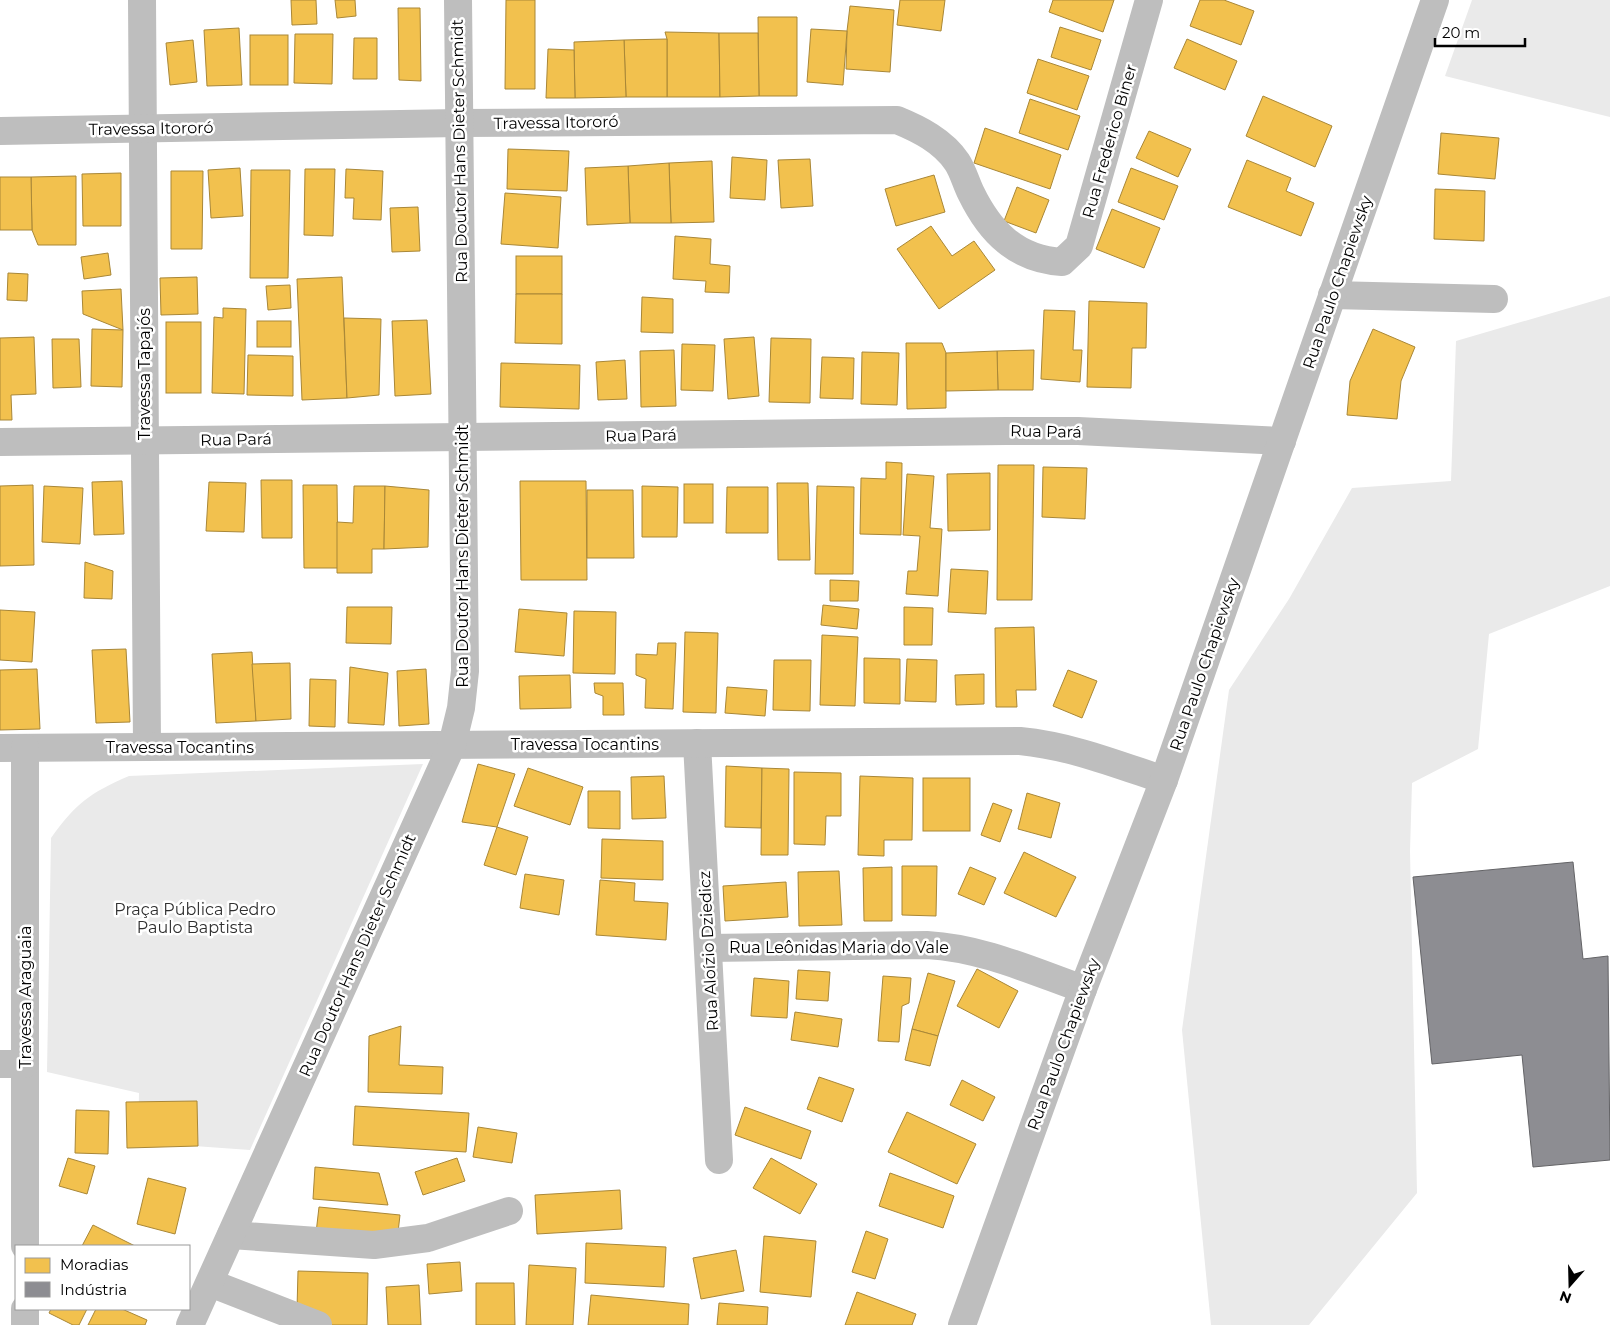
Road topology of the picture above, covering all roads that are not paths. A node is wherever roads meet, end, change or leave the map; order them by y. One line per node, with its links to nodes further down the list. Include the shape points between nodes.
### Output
1 (142, 0): 6 (street, Travessa Tapajós)
2 (458, 0): 5 (street, Rua Doutor Hans Dieter Schmidt)
3 (1149, 0): 8 (street, Rua Frederico Biner, via 1079,246 1062,262)
4 (1436, 0): 9 (street, Rua Paulo Chapiewsky)
5 (459, 123): 6 (street, Travessa Itororó); 8 (street, Travessa Itororó, via 897,120 945,148 957,162 981,213 1010,246); 11 (street, Rua Doutor Hans Dieter Schmidt)
6 (143, 128): 7 (street, Travessa Itororó); 12 (street, Travessa Tapajós)
7 (0, 131)
8 (1048, 261)
9 (1332, 295): 10 (street); 13 (street, Rua Paulo Chapiewsky)
10 (1494, 299)
11 (462, 437): 12 (street, Rua Pará); 13 (street, Rua Pará, via 1006,431); 16 (street, Rua Doutor Hans Dieter Schmidt, via 465,671 462,708)
12 (145, 440): 14 (street, Rua Pará); 17 (street, Travessa Tapajós)
13 (1282, 441): 19 (street, Rua Paulo Chapiewsky)
14 (0, 442)
15 (697, 743): 16 (street, Travessa Tocantins); 19 (street, Travessa Tocantins, via 1020,741 1076,750); 20 (street, Rua Aloízio Dziedicz)
16 (452, 745): 17 (street, Travessa Tocantins); 25 (street, Rua Doutor Hans Dieter Schmidt)
17 (147, 747): 18 (street, Travessa Tocantins)
18 (12, 748): 22 (street, Travessa Araguaia)
19 (1164, 780): 21 (street, Rua Paulo Chapiewsky)
20 (708, 948): 21 (street, Rua Leônidas Maria do Vale, via 952,946 980,952); 23 (street, Rua Aloízio Dziedicz)
21 (1083, 989): 32 (street, Rua Paulo Chapiewsky)
22 (13, 1064): 26 (street, Travessa Araguaia)
23 (719, 1160)
24 (509, 1211): 25 (street, via 428,1238 374,1245)
25 (231, 1235): 27 (street, Rua Doutor Hans Dieter Schmidt)
26 (25, 1245)
27 (210, 1283): 30 (street, Rua Doutor Hans Dieter Schmidt); 31 (street)
28 (25, 1310): 29 (street)
29 (25, 1325)
30 (190, 1325)
31 (318, 1325)
32 (962, 1325)

